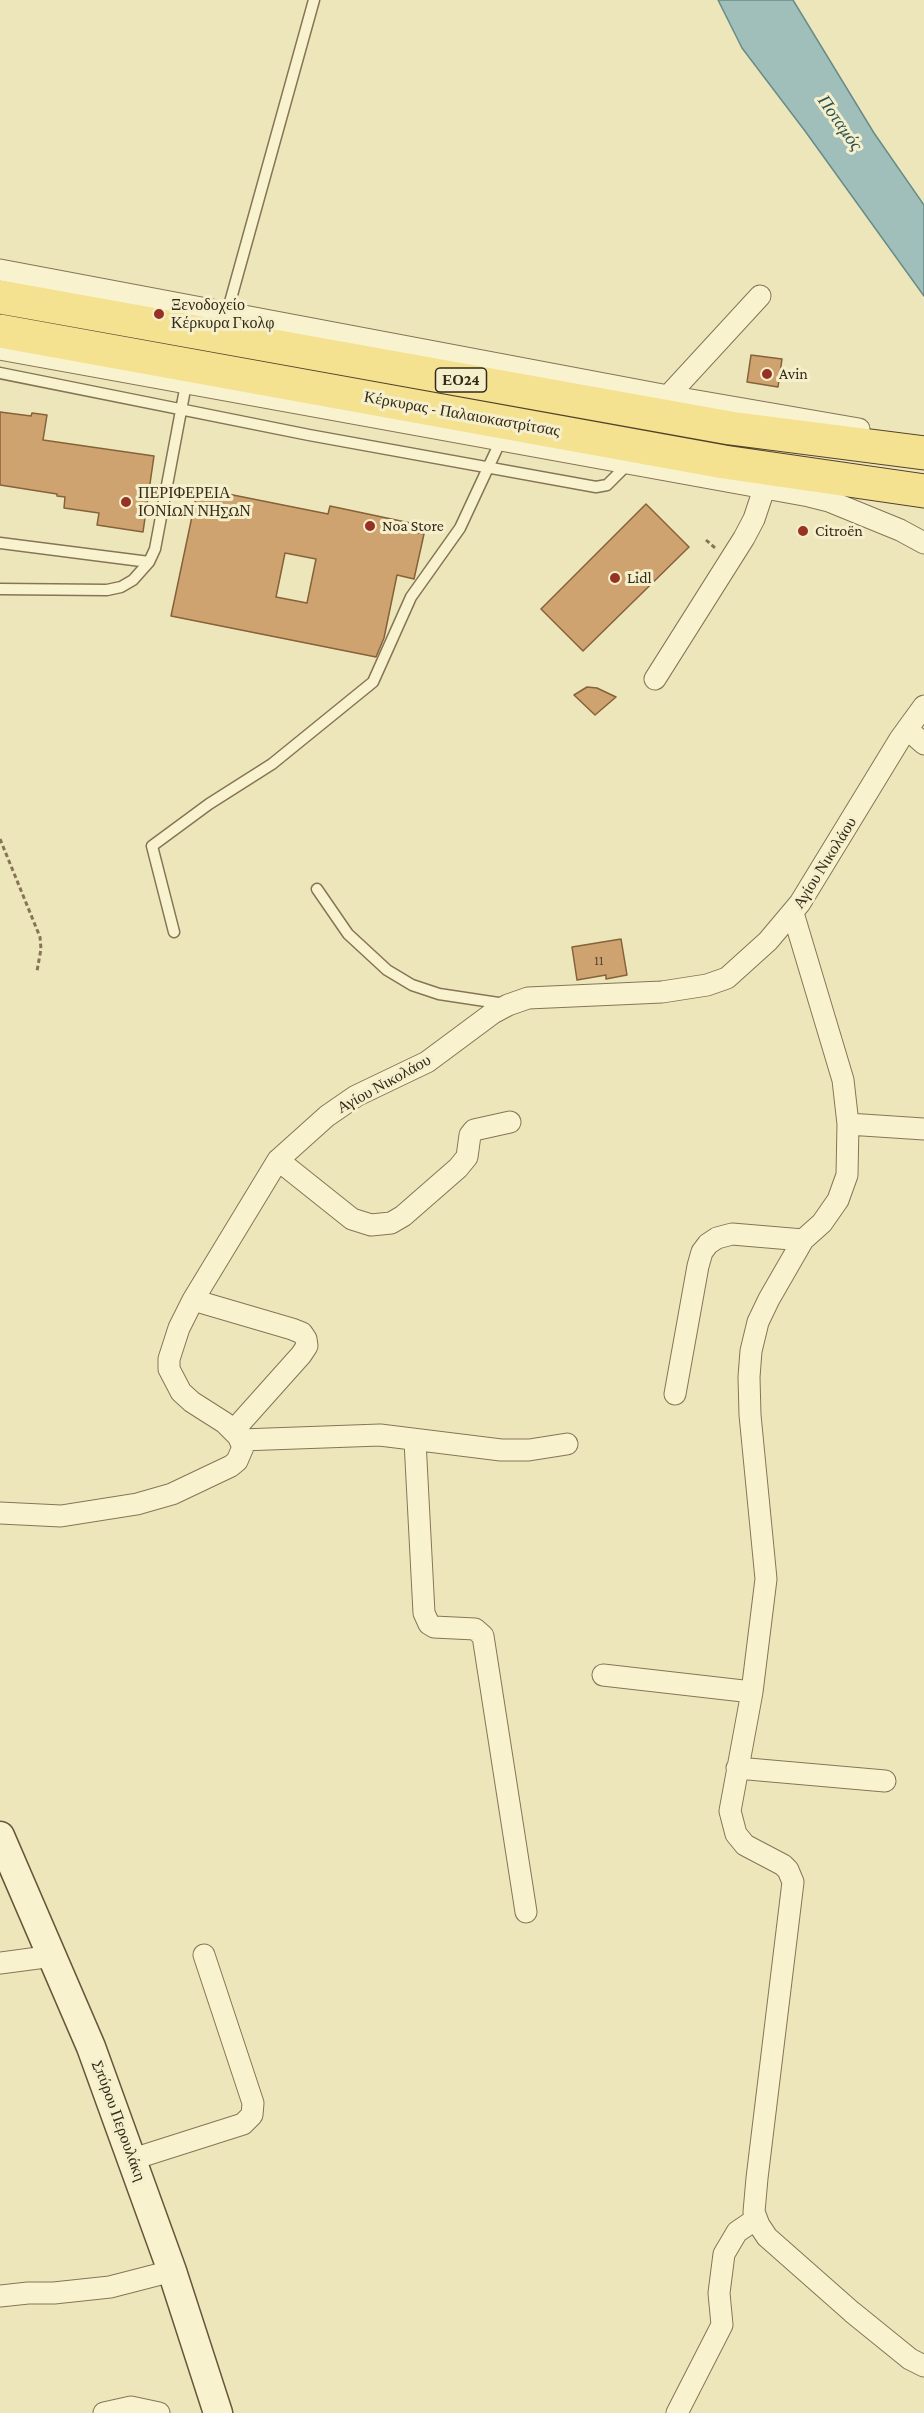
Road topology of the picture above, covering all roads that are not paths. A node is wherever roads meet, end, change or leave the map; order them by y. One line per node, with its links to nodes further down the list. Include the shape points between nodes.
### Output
1 (314, 0): 5 (lane)
2 (0, 270): 5 (street)
3 (760, 296): 13 (street)
4 (0, 297): 6 (main road, Κέρκυρας - Παλαιοκαστρίτσας / ΕΟ24)
5 (229, 313): 6 (main road); 8 (main road); 13 (street)
6 (177, 328): 8 (main road, Κέρκυρας - Παλαιοκαστρίτσας / ΕΟ24)
7 (0, 331): 10 (main road, Κέρκυρας - Παλαιοκαστρίτσας / ΕΟ24)
8 (274, 346): 15 (main road, Κέρκυρας - Παλαιοκαστρίτσας / ΕΟ24, via 730,429)
9 (0, 349): 12 (street)
10 (219, 370): 12 (lane); 19 (main road, Κέρκυρας - Παλαιοκαστρίτσας / ΕΟ24)
11 (0, 373): 14 (lane)
12 (186, 384): 14 (lane); 16 (street)
13 (668, 396): 17 (street)
14 (181, 410): 20 (lane); 25 (lane, via 155,549)
15 (799, 438): 18 (main road, Κέρκυρας - Παλαιοκαστρίτσας / ΕΟ24); 21 (main road)
16 (501, 440): 19 (street); 20 (lane)
17 (924, 443)
18 (924, 453)
19 (637, 455): 20 (lane, via 600,487); 21 (main road, Κέρκυρας - Παλαιοκαστρίτσας / ΕΟ24)
20 (488, 468): 33 (lane, via 460,528 411,597 373,682 272,764 152,846)
21 (767, 478): 22 (main road, Κέρκυρας - Παλαιοκαστρίτσας / ΕΟ24); 24 (street); 27 (street, via 744,538)
22 (924, 491)
23 (0, 543): 25 (lane)
24 (924, 543)
25 (149, 562): 26 (lane, via 133,580 107,590)
26 (0, 589)
27 (655, 679)
28 (924, 706): 29 (street, Αγίου Νικολάου)
29 (906, 729): 30 (street); 32 (street, Αγίου Νικολάου)
30 (924, 744)
31 (317, 889): 34 (lane, via 348,934 387,970 412,985 439,994)
32 (793, 913): 34 (street, Αγίου Νικολάου, via 753,956 719,982 662,992 528,998); 36 (street, via 843,1080)
33 (174, 932)
34 (508, 1005): 38 (street, Αγίου Νικολάου, via 427,1062 356,1096)
35 (510, 1122): 38 (street, via 474,1130 467,1157 458,1168 391,1223 371,1225 352,1219)
36 (848, 1124): 37 (street); 39 (street, via 847,1175 838,1200 822,1223)
37 (924, 1129)
38 (278, 1160): 40 (street, Αγίου Νικολάου)
39 (803, 1240): 41 (street, via 732,1234 708,1244 698,1266); 47 (street, via 758,1322 751,1351 750,1415 766,1579)
40 (193, 1300): 42 (street, Αγίου Νικολάου, via 172,1344 170,1369 186,1398); 42 (street, via 292,1329 306,1339 301,1355)
41 (675, 1394)
42 (238, 1435): 43 (street, via 380,1435); 45 (street, via 242,1454 231,1466 172,1494 83,1514)
43 (415, 1441): 44 (street, via 501,1450); 51 (street, via 425,1619 434,1627 475,1629 483,1636)
44 (567, 1444)
45 (0, 1513)
46 (603, 1675): 47 (street)
47 (753, 1692): 48 (street)
48 (737, 1768): 49 (street); 56 (street, via 730,1811 736,1834 745,1845 783,1865 793,1882 754,2205)
49 (885, 1781)
50 (0, 1836): 53 (street, Σπύρου Περουλάκη)
51 (526, 1912)
52 (204, 1955): 55 (street, via 253,2103 252,2115 243,2124)
53 (53, 1956): 54 (street); 55 (street, Σπύρου Περουλάκη)
54 (0, 1963)
55 (133, 2158): 57 (street, Σπύρου Περουλάκη)
56 (756, 2219): 59 (street, via 767,2236 852,2312 909,2359); 63 (street, via 737,2232 724,2254 719,2293 722,2325)
57 (172, 2271): 58 (street, via 90,2290); 62 (street, Σπύρου Περουλάκη)
58 (0, 2296)
59 (924, 2366)
60 (104, 2413): 61 (street, via 131,2407)
61 (159, 2413)
62 (218, 2413)
63 (677, 2413)

